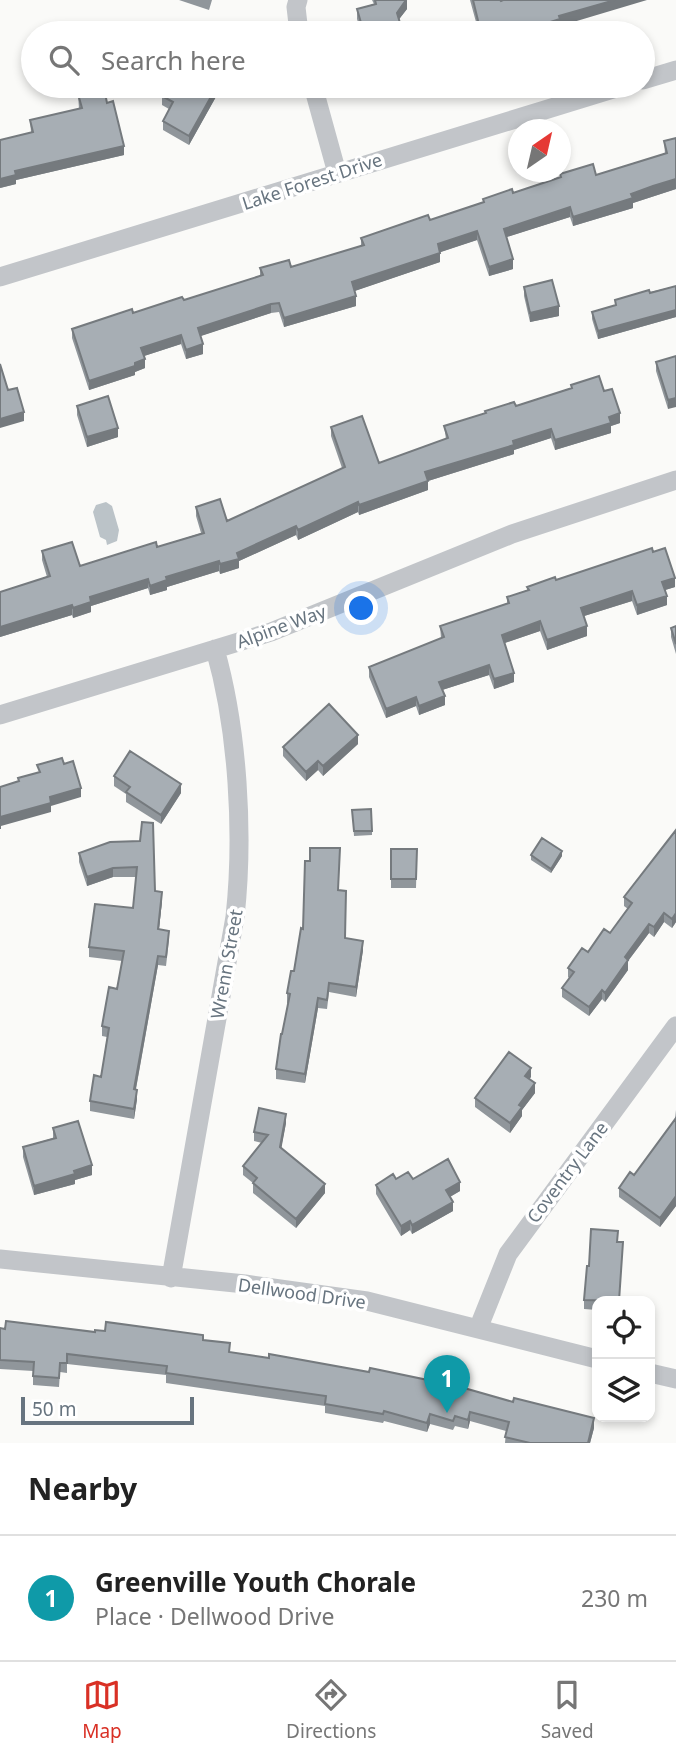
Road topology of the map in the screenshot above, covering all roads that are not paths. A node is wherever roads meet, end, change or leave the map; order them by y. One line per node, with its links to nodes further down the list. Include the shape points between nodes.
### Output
1 (298, 0): 2 (street)
2 (298, 21)
3 (676, 70): 4 (street)
4 (655, 76)
5 (316, 98): 7 (street)
6 (584, 98): 7 (street, Lake Forest Drive)
7 (337, 173): 8 (street, Lake Forest Drive)
8 (0, 277)
9 (676, 480): 10 (street, Alpine Way, via 512,534 314,615)
10 (215, 649): 11 (street, Alpine Way); 14 (street, Wrenn Street, via 226,686 235,766 239,880)
11 (0, 715)
12 (676, 1026): 15 (street, Coventry Lane, via 508,1254)
13 (0, 1258): 14 (street, Dellwood Drive)
14 (171, 1278): 15 (street, Dellwood Drive, via 367,1301)
15 (478, 1329): 16 (street, Dellwood Drive)
16 (592, 1358)
17 (655, 1374): 18 (street)
18 (676, 1379)

